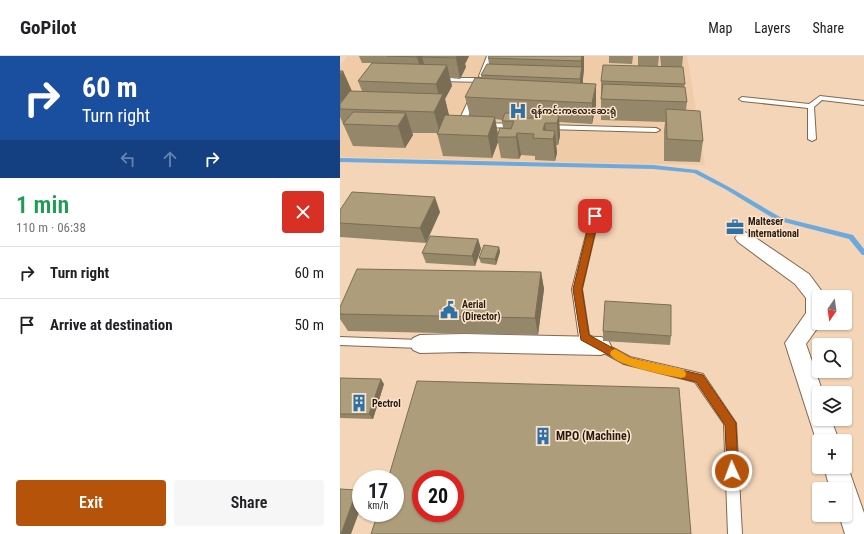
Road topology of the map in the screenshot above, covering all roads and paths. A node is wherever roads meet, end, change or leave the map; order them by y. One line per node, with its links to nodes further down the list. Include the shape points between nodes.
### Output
1 (490, 56): 3 (lane)
2 (433, 79): 3 (lane)
3 (480, 80): 4 (lane); 8 (lane)
4 (495, 81)
5 (742, 99): 7 (lane)
6 (864, 103): 7 (lane, via 820,98)
7 (811, 106): 13 (lane)
8 (469, 125): 9 (lane); 12 (lane)
9 (524, 126)
10 (539, 127): 11 (lane)
11 (656, 130)
12 (458, 133)
13 (812, 139)
14 (595, 216): 18 (lane, via 578,289 584,337)
15 (744, 238): 19 (street, via 802,279 816,297 816,315 795,343)
16 (340, 342): 17 (lane)
17 (420, 344): 18 (street)
18 (601, 346): 21 (lane, via 628,361 699,378 730,423)
19 (812, 395)
20 (852, 516): 22 (street)
21 (735, 534)
22 (858, 534)

